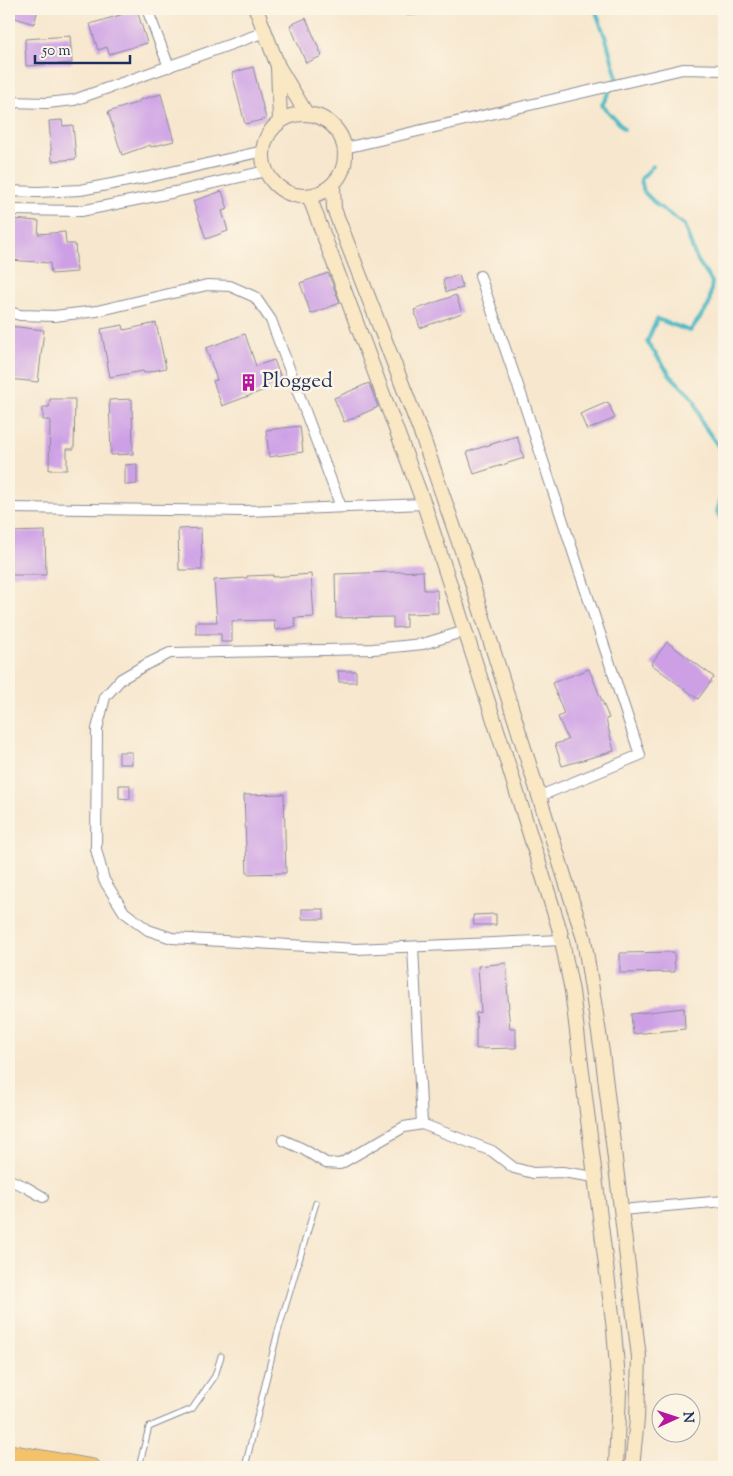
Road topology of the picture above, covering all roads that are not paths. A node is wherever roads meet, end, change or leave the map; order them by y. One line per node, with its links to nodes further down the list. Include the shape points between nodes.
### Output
1 (147, 9): 6 (street)
2 (256, 9): 5 (street)
3 (406, 9): 4 (street)
4 (419, 9)
5 (265, 32): 6 (street); 7 (street)
6 (169, 66): 9 (street, via 74,100)
7 (278, 66): 10 (street); 11 (street)
8 (724, 70): 12 (street, via 683,69)
9 (9, 102)
10 (306, 113): 11 (street, via 292,114); 12 (street, via 320,116 332,124 341,135)
11 (280, 121): 13 (street, via 270,131)
12 (345, 148): 15 (street, via 345,162)
13 (264, 151): 14 (street); 16 (street, via 80,190)
14 (266, 171): 17 (street, via 284,190); 18 (street, via 81,211)
15 (332, 185): 17 (street); 25 (street, via 334,209 423,438 464,554)
16 (9, 191)
17 (309, 196): 21 (street)
18 (9, 210)
19 (480, 276): 25 (street, via 640,755)
20 (9, 312): 22 (street, via 54,316 97,310 207,285 230,286 256,297 271,320)
21 (424, 504): 22 (street); 24 (street)
22 (341, 507): 23 (street, via 246,511)
23 (9, 508)
24 (465, 631): 26 (street); 27 (street, via 423,644 373,649 170,653 120,679 104,697 97,729 96,849 104,880 124,912 148,930 172,938 347,949)
25 (540, 796): 35 (street, via 584,939)
26 (562, 940): 27 (street); 30 (street, via 572,991)
27 (413, 947): 28 (street)
28 (422, 1124): 29 (street, via 404,1127 340,1164 326,1163); 30 (street, via 492,1151 514,1168 533,1173 562,1172)
29 (283, 1140)
30 (595, 1177): 41 (street, via 614,1322 619,1391)
31 (9, 1180): 32 (street)
32 (43, 1197)
33 (724, 1201): 35 (street)
34 (316, 1203): 40 (lane, via 277,1335)
35 (622, 1210): 42 (street, via 639,1357)
36 (221, 1356): 39 (lane, via 215,1376 192,1409 149,1427)
37 (9, 1452): 38 (main road)
38 (93, 1467)
39 (139, 1467)
40 (244, 1467)
41 (616, 1467)
42 (632, 1467)

